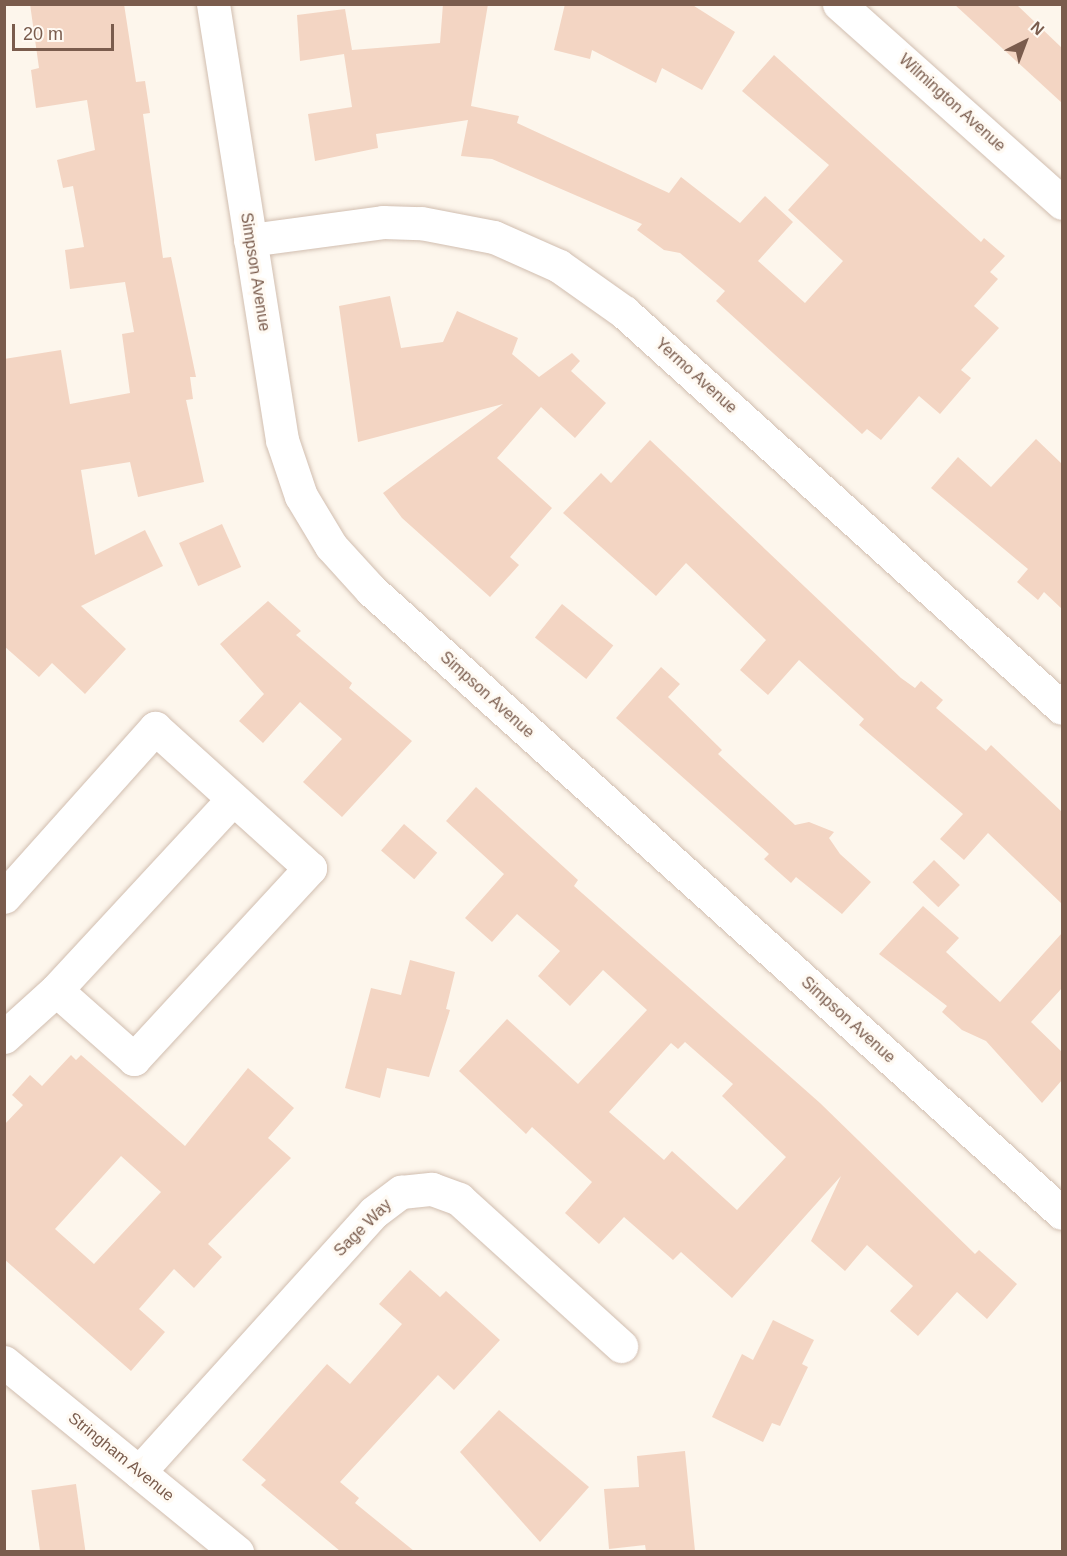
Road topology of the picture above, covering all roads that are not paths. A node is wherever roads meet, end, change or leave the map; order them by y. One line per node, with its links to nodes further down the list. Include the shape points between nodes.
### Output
1 (213, 4): 4 (street, Simpson Avenue)
2 (839, 4): 3 (street, Wilmington Avenue)
3 (1062, 203)
4 (250, 240): 5 (street, Yermo Avenue, via 383,222 421,223 494,237 559,266 624,312); 10 (street, Simpson Avenue, via 282,440 301,496 331,546 371,590)
5 (1062, 708)
6 (233, 799): 7 (street, via 154,728); 8 (street); 8 (street, via 310,868 134,1059)
7 (4, 897)
8 (56, 990): 9 (street)
9 (4, 1037)
10 (1062, 1213)
11 (621, 1346): 13 (street, Sage Way, via 459,1200 432,1190 401,1192 374,1212)
12 (4, 1362): 13 (street, Stringham Avenue)
13 (139, 1472): 14 (street, Stringham Avenue)
14 (237, 1551)

